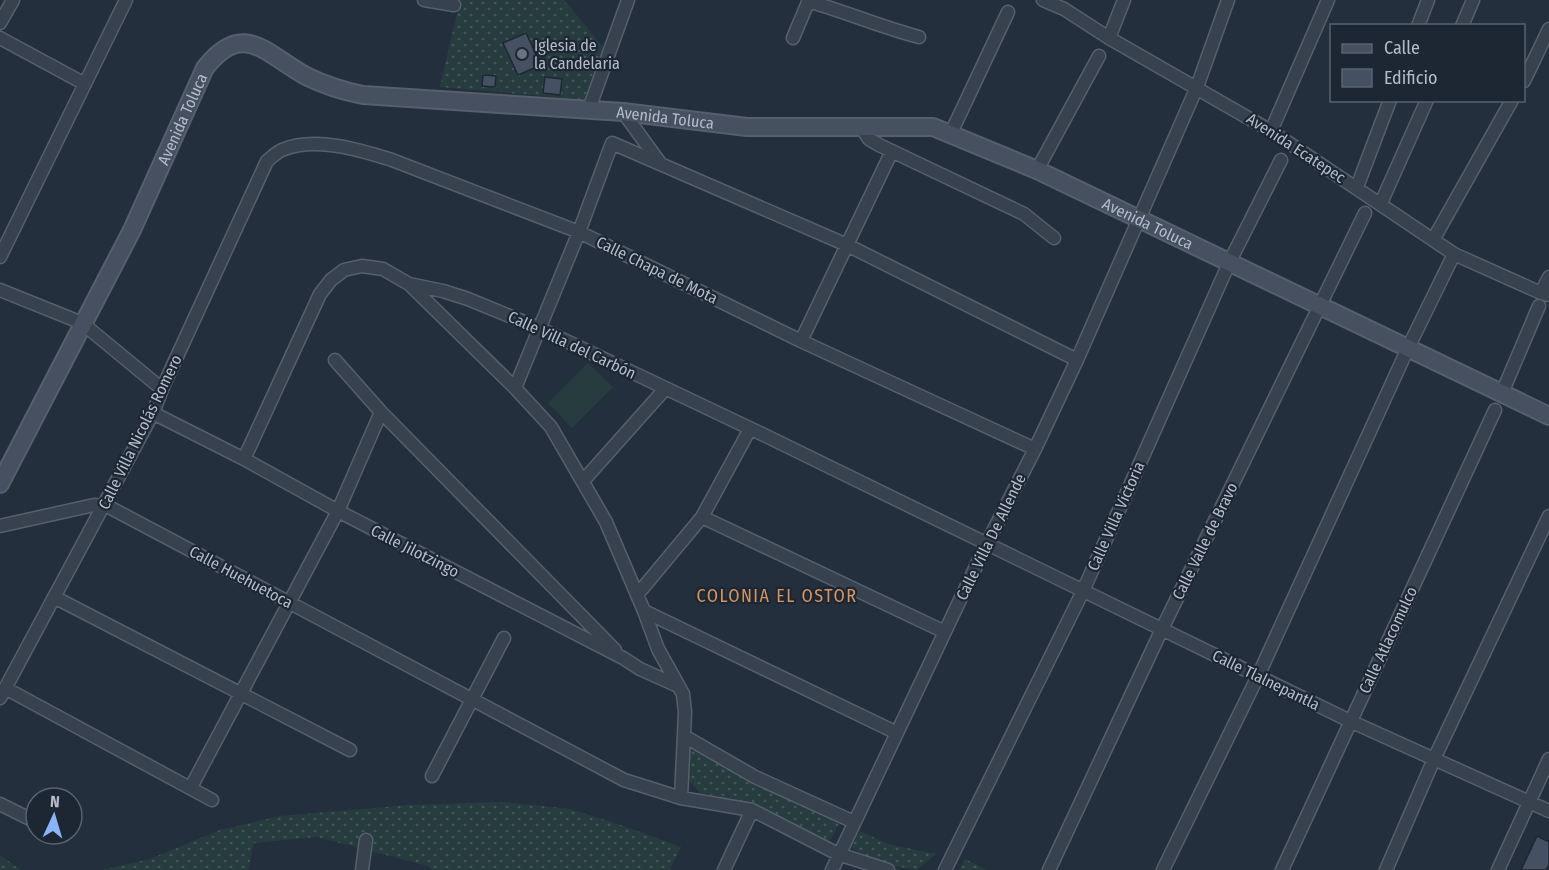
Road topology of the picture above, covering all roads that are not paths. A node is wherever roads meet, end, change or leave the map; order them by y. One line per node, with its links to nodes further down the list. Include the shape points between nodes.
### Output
1 (13, 0): 14 (street)
2 (126, 0): 24 (street)
3 (424, 0): 12 (street)
4 (628, 0): 29 (street)
5 (809, 0): 18 (street); 20 (street)
6 (1043, 0): 21 (street, Avenida Ecatepec)
7 (1124, 0): 21 (street)
8 (1228, 0): 25 (street, Calle Villa De Allende)
9 (1328, 0): 32 (street)
10 (1428, 0): 15 (street)
11 (1473, 0): 16 (street)
12 (454, 5)
13 (1008, 12): 33 (street)
14 (0, 23)
15 (1419, 24)
16 (1463, 24)
17 (1549, 29): 23 (street)
18 (919, 37)
19 (0, 38): 24 (street)
20 (794, 38)
21 (1109, 38): 25 (street, Avenida Ecatepec)
22 (1099, 56): 38 (street)
23 (1525, 79)
24 (85, 84): 48 (street)
25 (1197, 87): 32 (street, Avenida Ecatepec); 42 (street, Calle Villa De Allende)
26 (1389, 102): 39 (street)
27 (1426, 102): 40 (street)
28 (1511, 102): 45 (street)
29 (589, 109): 30 (street, Avenida Toluca); 55 (street, Avenida Toluca, via 363,95 307,76 269,51 251,44 233,44 217,52 205,68 132,230)
30 (623, 112): 31 (street, Avenida Toluca, via 747,127); 37 (street)
31 (861, 127): 33 (street, Avenida Toluca, via 923,126); 34 (street, via 869,139)
32 (1271, 131): 39 (street, Avenida Ecatepec)
33 (951, 133): 38 (street, Avenida Toluca)
34 (892, 151): 44 (street, via 1024,214); 46 (street)
35 (1281, 160): 49 (street, Calle Villa Victoria)
36 (267, 161): 43 (street, Calle Chapa de Mota, via 281,150 296,146 362,150); 62 (street, Calle Villa Nicolás Romero)
37 (661, 164): 43 (street, via 612,143); 46 (street)
38 (1037, 170): 42 (street, Avenida Toluca)
39 (1357, 187): 40 (street, Avenida Ecatepec)
40 (1381, 203): 45 (street, Avenida Ecatepec)
41 (1365, 213): 54 (street, Calle Valle de Bravo)
42 (1138, 217): 49 (street, Avenida Toluca); 60 (street, Calle Villa De Allende)
43 (579, 232): 56 (street); 57 (street, Calle Chapa de Mota)
44 (1054, 238)
45 (1433, 240): 47 (street, Avenida Ecatepec)
46 (847, 246): 57 (street); 60 (street)
47 (1454, 254): 53 (street, Avenida Ecatepec); 58 (street)
48 (0, 257)
49 (1230, 261): 54 (street, Avenida Toluca); 80 (street, Calle Villa Victoria)
50 (1549, 277): 53 (street)
51 (409, 284): 56 (street, Calle Villa del Carbón, via 468,299); 61 (street); 71 (street, Calle Villa del Carbón, via 382,269 362,266 344,270 331,280 320,294)
52 (0, 290): 55 (street)
53 (1543, 298): 64 (street)
54 (1319, 306): 58 (street, Avenida Toluca); 85 (street, Calle Valle de Bravo)
55 (82, 323): 62 (street); 73 (street, Avenida Toluca)
56 (541, 329): 61 (street); 63 (street, Calle Villa del Carbón)
57 (801, 341): 70 (street, Calle Chapa de Mota)
58 (1408, 348): 64 (street, Avenida Toluca); 91 (street)
59 (335, 360): 66 (street)
60 (1077, 360): 70 (street, Calle Villa De Allende)
61 (516, 388): 72 (street, via 551,427)
62 (162, 389): 67 (street, Calle Villa Nicolás Romero)
63 (665, 389): 69 (street, Calle Villa del Carbón); 72 (street)
64 (1502, 393): 68 (street, Avenida Toluca)
65 (1495, 410): 96 (street, Calle Atlacomulco)
66 (381, 412): 75 (street); 89 (street)
67 (153, 413): 71 (street, Calle Jilotzingo); 74 (street, Calle Villa Nicolás Romero)
68 (1549, 416)
69 (750, 429): 77 (street); 79 (street, Calle Villa del Carbón)
70 (1035, 449): 79 (street, Calle Villa De Allende)
71 (244, 459): 75 (street, Calle Jilotzingo)
72 (583, 481): 81 (street, via 606,522)
73 (0, 484)
74 (105, 506): 78 (street, via 94,505); 82 (street, Calle Villa Nicolás Romero); 83 (street, Calle Huehuetoca)
75 (338, 511): 83 (street); 89 (street, Calle Jilotzingo)
76 (1549, 516): 100 (street)
77 (702, 517): 81 (street); 86 (street)
78 (0, 526)
79 (987, 543): 80 (street, Calle Tlalnepantla); 86 (street, Calle Villa De Allende)
80 (1083, 591): 85 (street, Calle Tlalnepantla); 118 (street, Calle Villa Victoria)
81 (637, 595): 84 (street)
82 (54, 597): 93 (street, Calle Villa Nicolás Romero); 94 (street)
83 (290, 604): 94 (street); 95 (street, Calle Huehuetoca)
84 (644, 611): 88 (street); 97 (street)
85 (1162, 629): 91 (street, Calle Tlalnepantla); 119 (street, Calle Valle de Bravo)
86 (945, 632): 97 (street, Calle Villa De Allende)
87 (504, 638): 95 (street)
88 (657, 649): 90 (street, via 656,661); 92 (street)
89 (623, 658): 90 (street, Calle Jilotzingo)
90 (640, 669): 92 (street, Calle Jilotzingo)
91 (1258, 676): 96 (street, Calle Tlalnepantla); 120 (street)
92 (678, 686): 98 (street, via 683,694)
93 (3, 693): 103 (street)
94 (241, 694): 99 (street); 103 (street)
95 (472, 699): 102 (street); 104 (street, Calle Huehuetoca, via 624,780)
96 (1350, 721): 100 (street, Calle Tlalnepantla); 121 (street, Calle Atlacomulco)
97 (897, 733): 111 (street, Calle Villa De Allende)
98 (684, 736): 104 (street); 111 (street, via 755,777)
99 (350, 750)
100 (1434, 759): 106 (street, Calle Tlalnepantla); 122 (street)
101 (1549, 759): 106 (street)
102 (432, 776)
103 (191, 787): 105 (street)
104 (681, 798): 108 (street)
105 (212, 800)
106 (1529, 802): 109 (street, Calle Tlalnepantla); 123 (street)
107 (0, 804): 110 (street)
108 (752, 810): 113 (street); 115 (street)
109 (1549, 811)
110 (24, 816)
111 (854, 822): 113 (street, Calle Villa De Allende)
112 (366, 840): 114 (street)
113 (838, 854): 116 (street, Calle Villa De Allende); 117 (street)
114 (362, 870)
115 (724, 870)
116 (832, 870)
117 (888, 870)
118 (945, 870)
119 (1049, 870)
120 (1163, 870)
121 (1282, 870)
122 (1386, 870)
123 (1498, 870)

